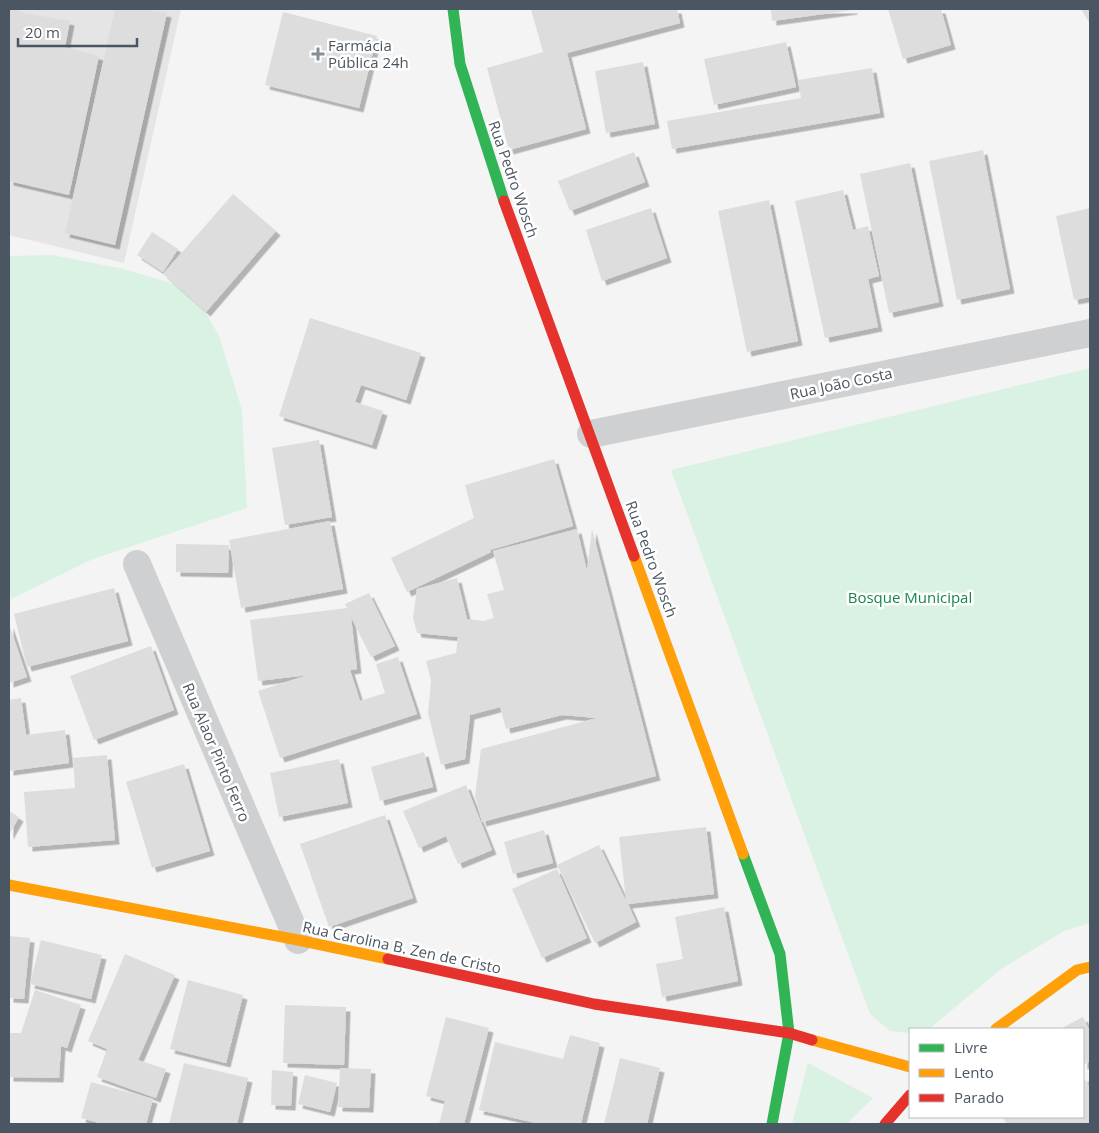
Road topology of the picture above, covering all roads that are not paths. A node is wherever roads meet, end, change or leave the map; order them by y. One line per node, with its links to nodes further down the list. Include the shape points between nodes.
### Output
1 (453, 9): 3 (street, Rua Pedro Wosch, via 460,64 495,176)
2 (1090, 333): 3 (street, Rua João Costa)
3 (591, 434): 9 (street, Rua Pedro Wosch, via 780,954)
4 (137, 564): 6 (street, Rua Alaor Pinto Ferro)
5 (9, 885): 6 (street, Rua Carolina B. Zen de Cristo)
6 (298, 940): 9 (street, Rua Carolina B. Zen de Cristo, via 594,1004)
7 (1090, 967): 8 (street, via 1077,970)
8 (997, 1028)
9 (789, 1033): 10 (street, Rua Carolina B. Zen de Cristo); 12 (street, Rua Pedro Wosch)
10 (909, 1067)
11 (909, 1096): 13 (street)
12 (772, 1124)
13 (885, 1124)

